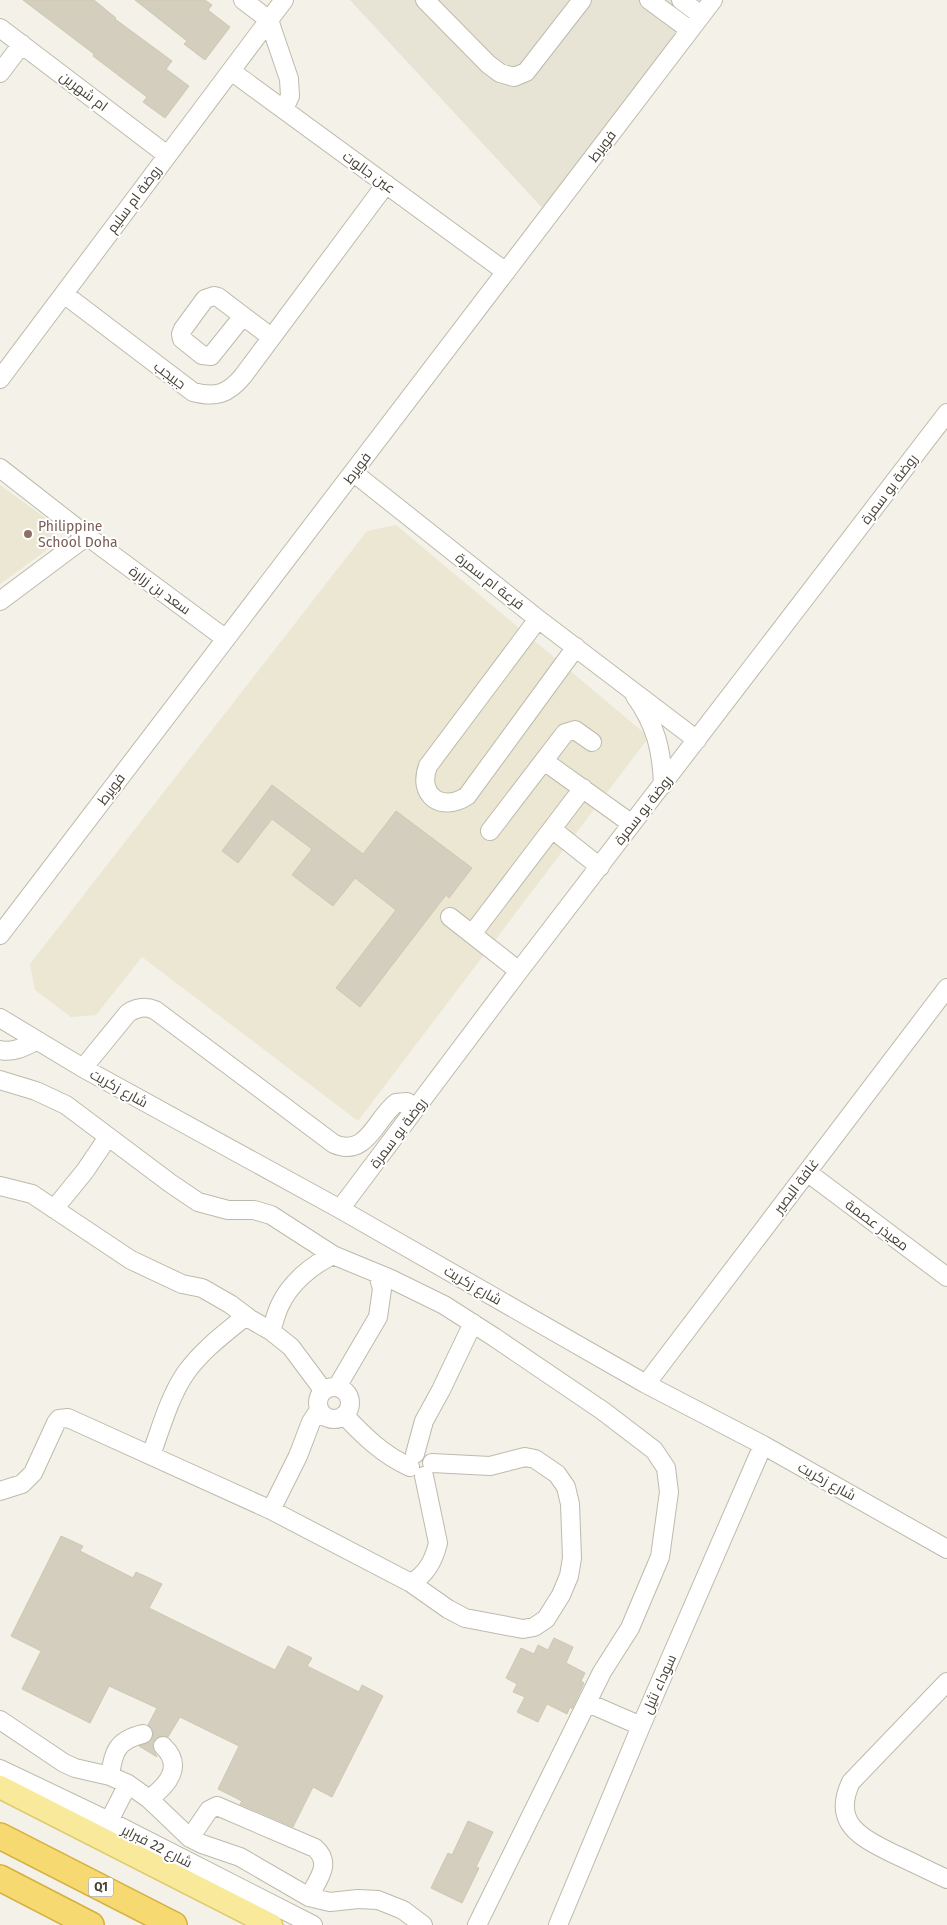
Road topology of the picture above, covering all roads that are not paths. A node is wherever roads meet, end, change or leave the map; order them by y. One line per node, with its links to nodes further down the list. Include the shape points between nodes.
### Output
1 (243, 0): 9 (street)
2 (284, 0): 9 (street, روضة ام سليم)
3 (425, 0): 4 (street, via 488,64 500,73 514,77 526,72)
4 (582, 0)
5 (649, 0): 11 (street)
6 (680, 0): 8 (street)
7 (713, 0): 8 (street, فويرط)
8 (701, 15): 11 (street, فويرط)
9 (269, 20): 13 (street, روضة ام سليم); 15 (street, via 289,79 290,96)
10 (0, 28): 12 (street, ام شهرين)
11 (690, 30): 18 (street, فويرط)
12 (22, 44): 14 (street); 16 (street, ام شهرين)
13 (231, 71): 15 (street, عين جالوت); 16 (street, روضة ام سليم)
14 (0, 73)
15 (284, 109): 17 (street, عين جالوت)
16 (167, 155): 19 (street, روضة ام سليم)
17 (386, 184): 18 (street, عين جالوت); 21 (street, جبيجب)
18 (506, 272): 25 (street, فويرط)
19 (64, 294): 21 (street, جبيجب, via 193,392 206,396 221,394 234,387); 22 (street, روضة ام سليم)
20 (243, 316): 21 (street)
21 (271, 337)
22 (0, 379)
23 (947, 413): 32 (street, روضة بو سمرة)
24 (0, 468): 26 (street, سعد بن زرارة)
25 (354, 474): 28 (street, فرعة ام سمرة); 29 (street, فويرط)
26 (87, 536): 27 (street); 29 (street, سعد بن زرارة)
27 (0, 601)
28 (538, 619): 30 (street, فرعة ام سمرة); 30 (street, via 428,766 424,775 425,786 438,801 448,804 467,796)
29 (226, 639): 43 (street, فويرط)
30 (576, 647): 31 (street, فرعة ام سمرة)
31 (628, 686): 32 (street, فرعة ام سمرة); 35 (street, فرعة ام سمرة, via 644,708 655,732 662,759)
32 (697, 740): 35 (street, روضة بو سمرة)
33 (592, 742): 34 (street, via 575,730 568,731)
34 (544, 761): 36 (street); 39 (street)
35 (663, 785): 37 (street, روضة بو سمرة)
36 (583, 788): 37 (street); 38 (street)
37 (632, 824): 40 (street, روضة بو سمرة)
38 (552, 830): 40 (street); 42 (street)
39 (490, 831)
40 (600, 867): 44 (street, روضة بو سمرة)
41 (450, 917): 42 (street)
42 (472, 934): 44 (street)
43 (0, 935)
44 (519, 972): 51 (street, روضة بو سمرة)
45 (947, 988): 53 (street, غافة البصير)
46 (0, 1018): 47 (street, شارع زكريت)
47 (36, 1041): 48 (street, via 9,1051); 49 (street, شارع زكريت)
48 (0, 1050)
49 (83, 1068): 51 (street, via 128,1013 144,1007 155,1010 339,1146 352,1146 365,1140 396,1103 407,1102); 56 (street, شارع زكريت)
50 (0, 1080): 52 (street, via 66,1105)
51 (416, 1108): 56 (street, روضة بو سمرة)
52 (108, 1137): 55 (street); 57 (street, via 198,1202 228,1210 254,1210 272,1215)
53 (807, 1172): 59 (street, معيذر عصمة); 63 (street, غافة البصير)
54 (0, 1186): 55 (street, via 32,1194)
55 (54, 1209): 60 (street, via 131,1260 182,1284 202,1288)
56 (340, 1209): 63 (street, شارع زكريت)
57 (333, 1255): 58 (street); 62 (street, via 294,1283 280,1304)
58 (378, 1274): 61 (street, via 444,1305); 64 (street, via 382,1289 378,1317)
59 (947, 1278)
60 (246, 1316): 62 (street); 68 (street, via 206,1349 185,1374 171,1400)
61 (472, 1323): 69 (street, via 424,1421); 75 (street, via 603,1411 654,1450 666,1468 669,1492 660,1558 630,1628 602,1672)
62 (271, 1331): 64 (street, via 291,1347)
63 (646, 1384): 67 (street, شارع زكريت)
64 (330, 1389): 65 (street, via 319,1396); 66 (street, via 344,1390 348,1396 350,1403)
65 (319, 1410): 66 (street, via 330,1419); 71 (street)
66 (344, 1416): 69 (street, via 394,1460)
67 (763, 1445): 72 (street, شارع زكريت); 77 (street, سوداء نثيل)
68 (151, 1455): 70 (street, via 63,1417 56,1423 32,1473 22,1484); 71 (street)
69 (420, 1465): 73 (street, via 438,1542 429,1566 420,1578); 73 (street, via 490,1466 525,1457 547,1465 566,1487 570,1504 572,1558 569,1576 546,1619 534,1627 523,1629 465,1618 448,1610)
70 (0, 1491)
71 (271, 1510): 73 (street)
72 (947, 1549)
73 (411, 1583)
74 (947, 1682): 90 (street, via 851,1782 845,1809 851,1826 865,1839)
75 (588, 1703): 77 (street); 97 (street)
76 (0, 1720): 81 (street, via 64,1763)
77 (641, 1726): 98 (street, سوداء نثيل)
78 (143, 1734): 81 (street, via 123,1741 112,1760)
79 (164, 1746): 83 (street, via 173,1762 168,1782)
80 (0, 1769): 84 (street, شارع 22 فبراير)
81 (110, 1776): 83 (street)
82 (0, 1787): 94 (main road, شارع 22 فبراير)
83 (138, 1791): 84 (street); 87 (street)
84 (114, 1823): 95 (street, شارع 22 فبراير)
85 (0, 1827): 88 (highway)
86 (0, 1836): 88 (highway, Q1)
87 (190, 1838): 91 (street, via 240,1857); 91 (street, via 209,1810 217,1806 315,1848 324,1861 323,1870)
88 (28, 1850): 93 (highway, Q1)
89 (0, 1878): 92 (highway)
90 (947, 1879)
91 (308, 1897): 96 (street, via 330,1902 378,1900 403,1910)
92 (91, 1925)
93 (174, 1925)
94 (271, 1925)
95 (313, 1925)
96 (423, 1925)
97 (477, 1925)
98 (558, 1925)

